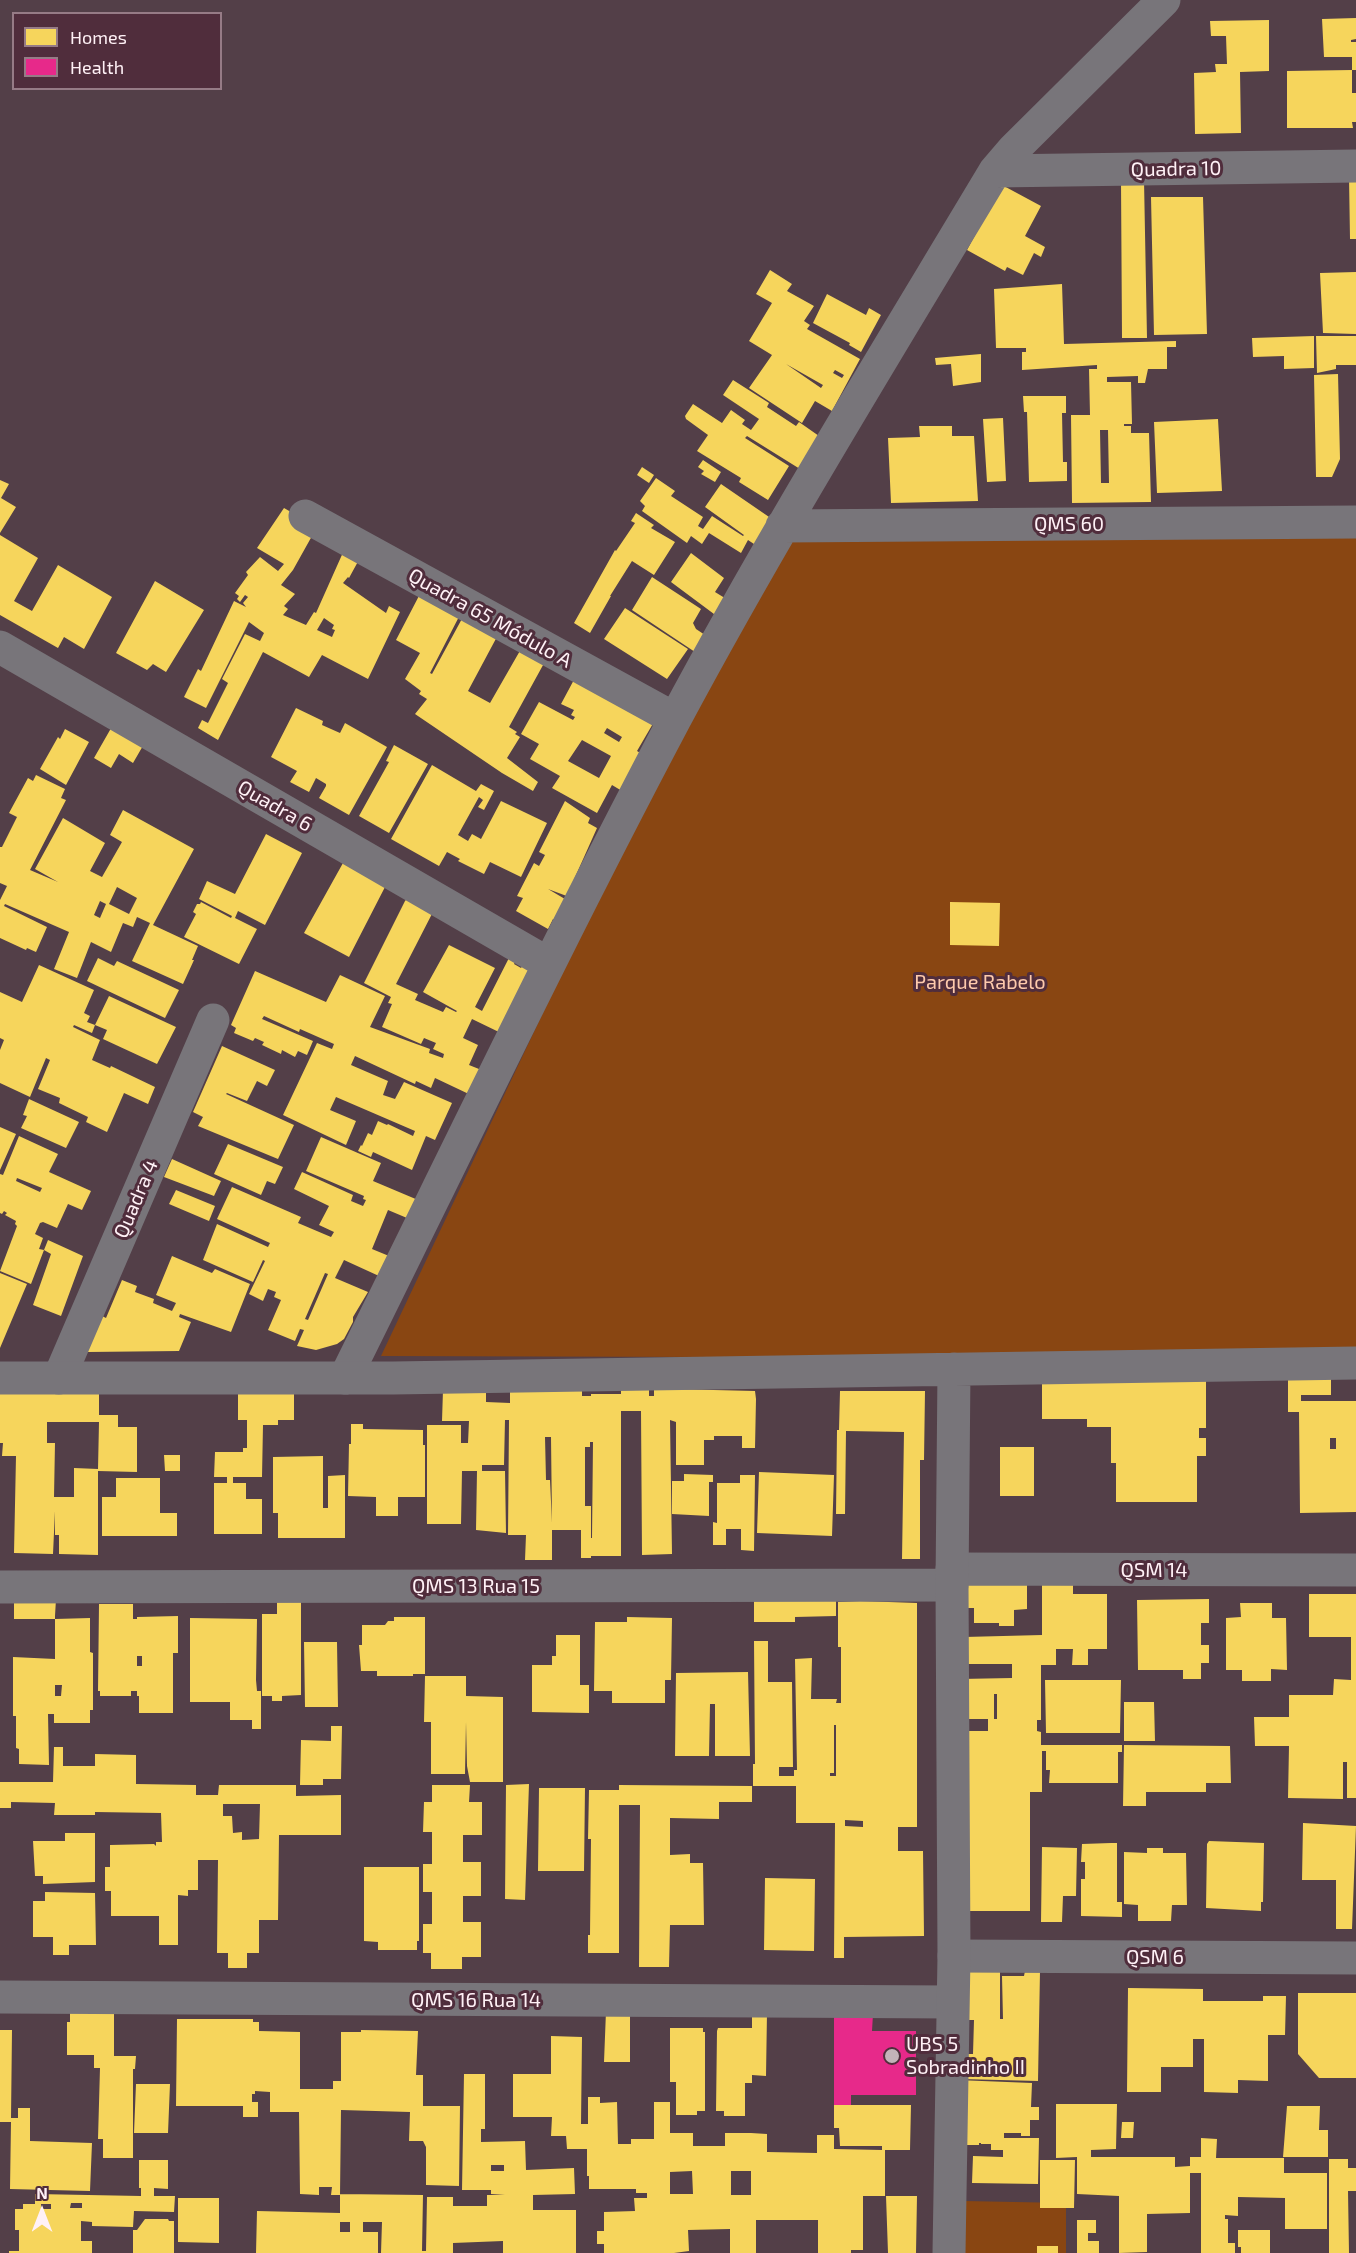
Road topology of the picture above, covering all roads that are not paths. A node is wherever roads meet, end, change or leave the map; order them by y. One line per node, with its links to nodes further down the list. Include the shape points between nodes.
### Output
1 (1164, 0): 3 (street)
2 (1356, 166): 3 (street, Quadra 10)
3 (995, 171): 6 (street)
4 (305, 516): 8 (street, Quadra 65 Módulo A)
5 (1356, 522): 6 (street, QMS 60)
6 (782, 526): 8 (street)
7 (0, 648): 9 (street, Quadra 6)
8 (675, 719): 9 (street)
9 (549, 964): 15 (street)
10 (213, 1020): 14 (street, Quadra 4)
11 (1356, 1363): 12 (street)
12 (954, 1369): 15 (street); 17 (street)
13 (0, 1378): 14 (street)
14 (59, 1378): 15 (street)
15 (345, 1378)
16 (1356, 1570): 17 (street, QSM 14)
17 (952, 1577): 18 (street, QMS 13 Rua 15); 19 (street)
18 (0, 1587)
19 (954, 1956): 20 (street, QSM 6); 22 (street)
20 (1356, 1958)
21 (0, 1997): 22 (street, QMS 16 Rua 14)
22 (952, 2002): 23 (street)
23 (950, 2253)

